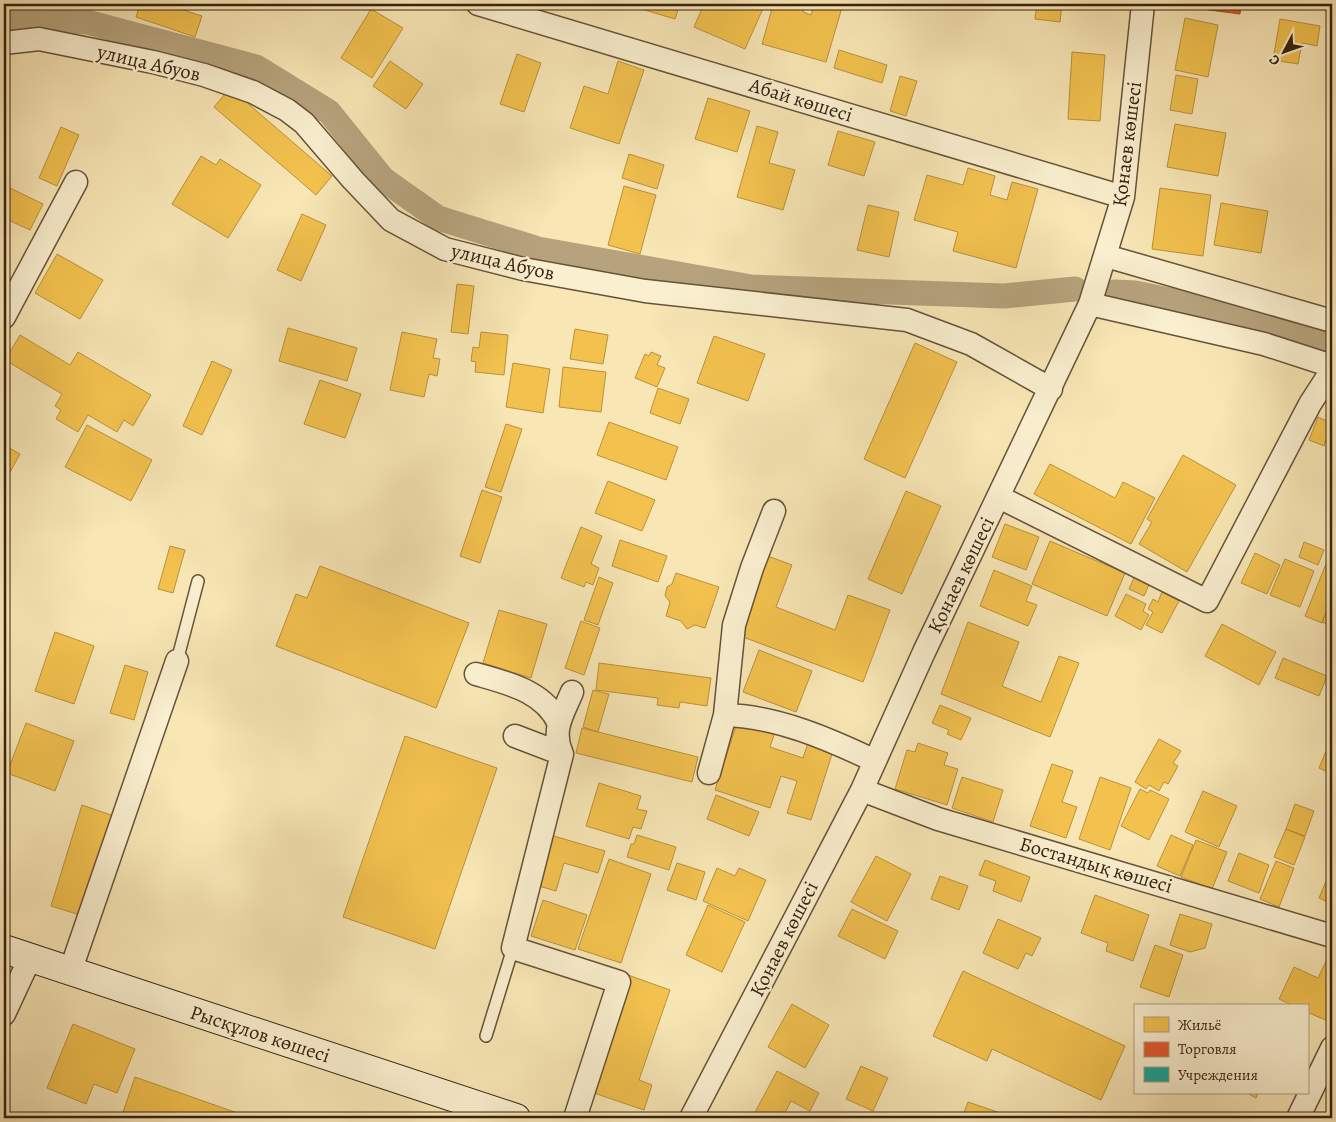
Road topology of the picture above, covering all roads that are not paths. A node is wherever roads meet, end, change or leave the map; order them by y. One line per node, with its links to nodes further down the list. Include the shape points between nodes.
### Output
1 (478, 4): 5 (street, Абай көшесі)
2 (1143, 4): 5 (street, Қонаев көшесі)
3 (4, 43): 11 (street, улица Абуов, via 39,39 153,62 253,92 304,123 391,220 445,249 523,269 645,292 907,320 971,344)
4 (76, 182): 8 (street)
5 (1123, 197): 6 (street, Қонаев көшесі)
6 (1106, 256): 7 (street, Қонаев көшесі); 9 (street)
7 (1090, 304): 10 (street, via 1264,344); 11 (street, Қонаев көшесі)
8 (4, 317)
9 (1332, 320)
10 (1332, 368): 12 (street, via 1207,601)
11 (1051, 389): 12 (street, Қонаев көшесі)
12 (998, 497): 22 (street, Қонаев көшесі)
13 (774, 510): 18 (street, via 734,625)
14 (198, 581): 15 (lane)
15 (177, 661): 29 (street)
16 (476, 674): 19 (street, via 530,693 549,707)
17 (572, 692): 19 (street)
18 (724, 715): 22 (street, via 746,715 830,740); 23 (street)
19 (559, 724): 21 (street, via 557,742)
20 (515, 736): 21 (street)
21 (562, 754): 26 (street)
22 (875, 761): 24 (street, Қонаев көшесі)
23 (709, 773)
24 (862, 790): 25 (street, Бостандық көшесі, via 938,819); 35 (street, Қонаев көшесі)
25 (1332, 936)
26 (513, 948): 31 (lane); 34 (street, via 619,982)
27 (4, 949): 28 (main road, Рысқұлов көшесі)
28 (30, 958): 29 (main road, Рысқұлов көшесі); 30 (street)
29 (70, 972): 33 (main road, Рысқұлов көшесі)
30 (4, 1014)
31 (486, 1036)
32 (1332, 1048): 36 (street)
33 (516, 1118)
34 (575, 1118)
35 (692, 1118)
36 (1298, 1118)

